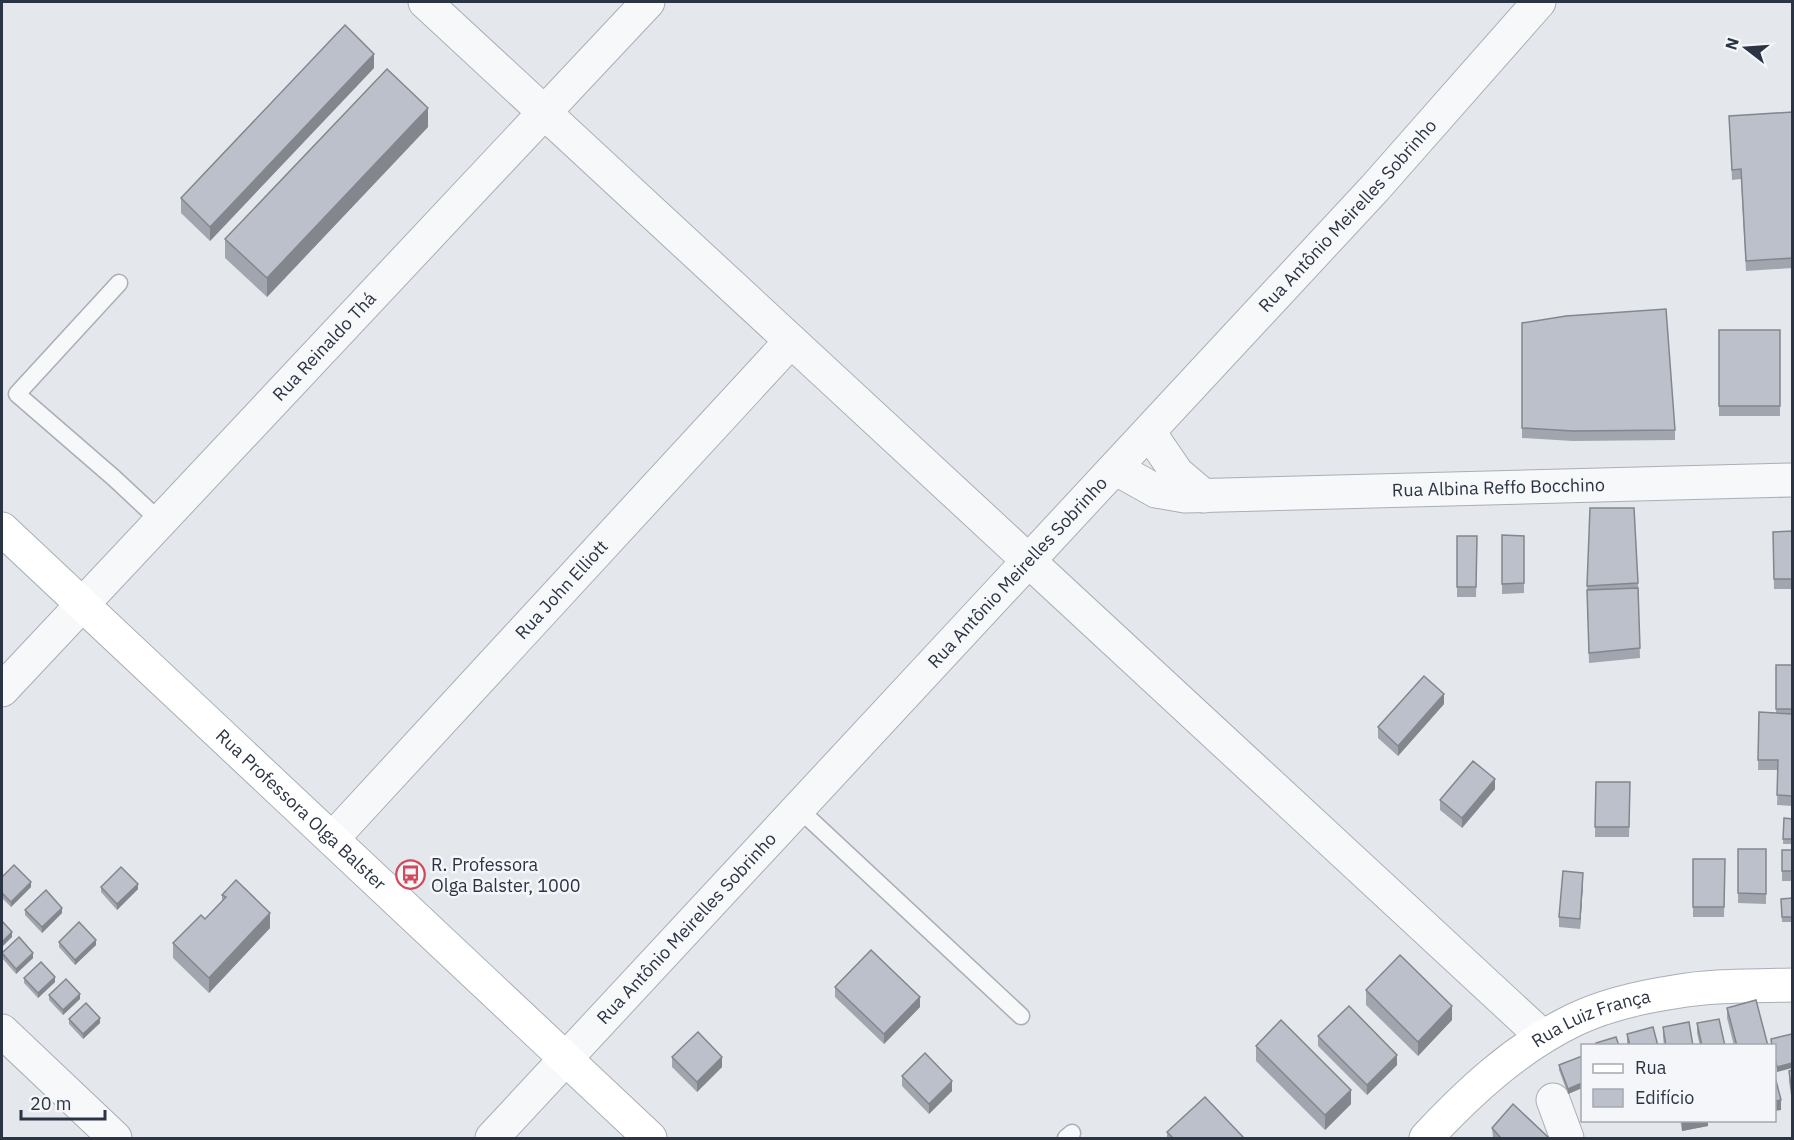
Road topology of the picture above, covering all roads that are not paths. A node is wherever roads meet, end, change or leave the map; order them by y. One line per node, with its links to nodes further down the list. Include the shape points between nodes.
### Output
1 (425, 2): 4 (street)
2 (648, 2): 4 (street, Rua Reinaldo Thá)
3 (1539, 2): 7 (street, Rua Antônio Meirelles Sobrinho, via 1376,188)
4 (544, 112): 6 (street); 11 (street, Rua Reinaldo Thá)
5 (119, 283): 11 (lane, via 17,394)
6 (791, 341): 13 (street); 17 (street, Rua John Elliott)
7 (1149, 432): 8 (street, Rua Antônio Meirelles Sobrinho); 10 (street, via 1177,473)
8 (1115, 468): 10 (street, Rua Albina Reffo Bocchino, via 1156,491); 13 (street, Rua Antônio Meirelles Sobrinho)
9 (1792, 480): 10 (street, Rua Albina Reffo Bocchino)
10 (1204, 496)
11 (160, 521): 14 (street, Rua Reinaldo Thá)
12 (2, 529): 14 (main road, Rua Professora Olga Balster)
13 (1029, 561): 16 (street, Rua Antônio Meirelles Sobrinho); 21 (street)
14 (82, 604): 15 (street, Rua Reinaldo Thá); 17 (main road, Rua Professora Olga Balster)
15 (2, 690)
16 (799, 809): 19 (lane); 22 (street, Rua Antônio Meirelles Sobrinho)
17 (332, 839): 22 (main road, Rua Professora Olga Balster)
18 (1792, 985): 21 (main road, Rua Luiz França, via 1676,991 1627,1001 1576,1019)
19 (1021, 1016)
20 (2, 1031): 24 (street)
21 (1543, 1037): 27 (main road, Rua Luiz França, via 1481,1083)
22 (566, 1059): 25 (street, Rua Antônio Meirelles Sobrinho); 26 (main road, Rua Professora Olga Balster)
23 (1553, 1100): 28 (street)
24 (115, 1138)
25 (492, 1138)
26 (650, 1138)
27 (1426, 1138)
28 (1567, 1138)

